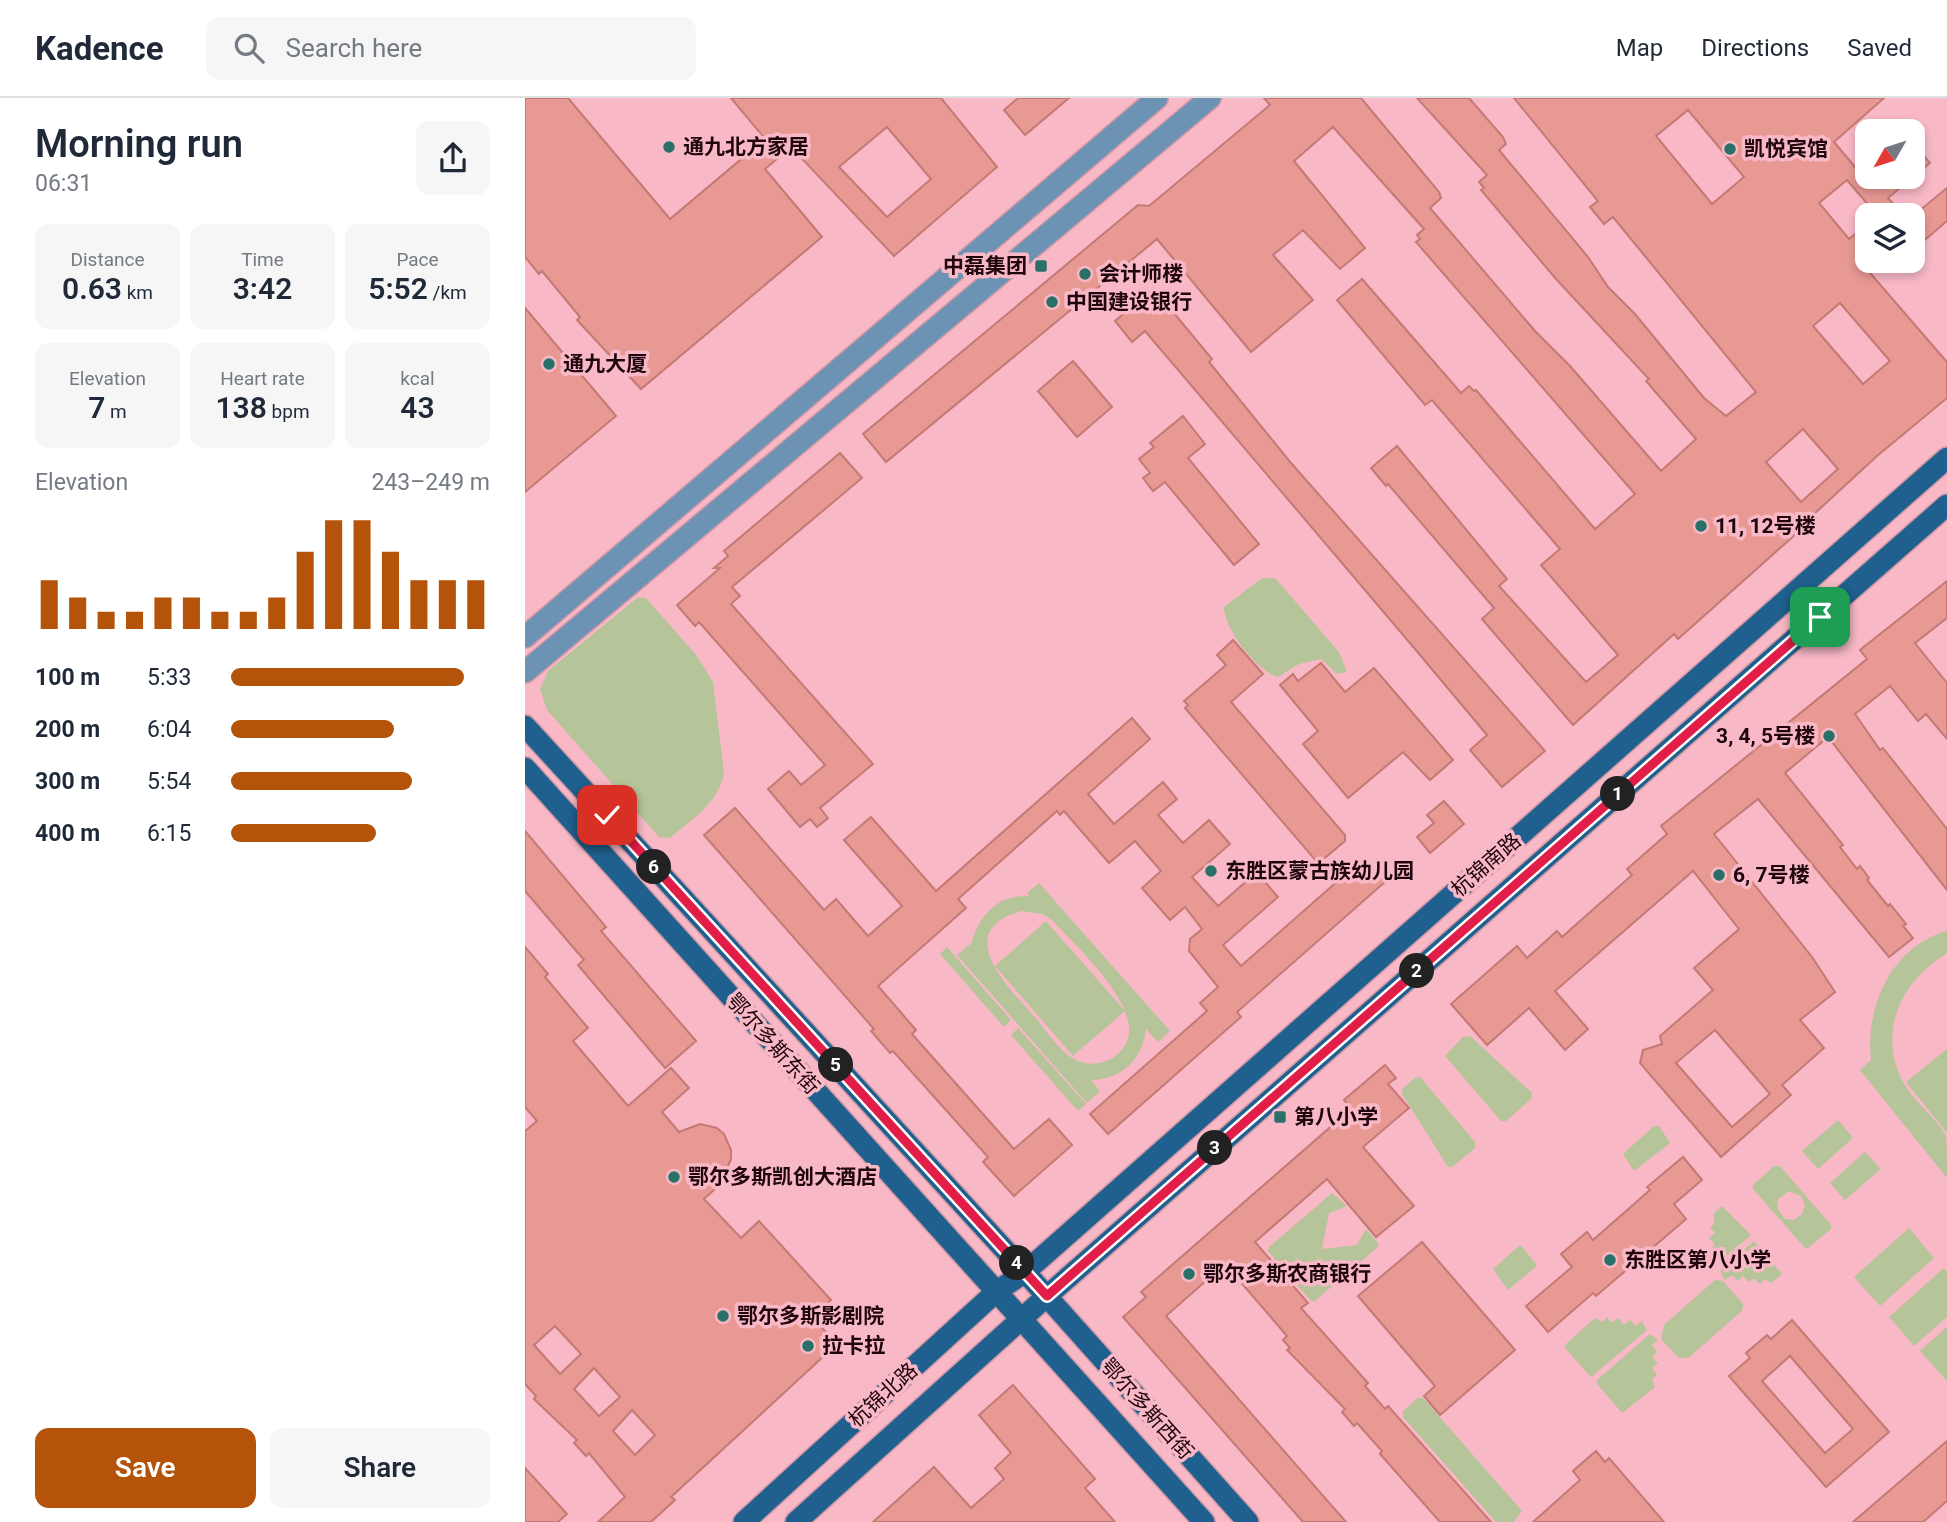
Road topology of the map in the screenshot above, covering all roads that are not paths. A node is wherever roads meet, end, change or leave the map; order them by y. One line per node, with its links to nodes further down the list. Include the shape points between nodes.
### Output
1 (1157, 98): 5 (street)
2 (1210, 98): 6 (street)
3 (1947, 458): 9 (main road, 杭锦南路)
4 (1947, 505): 11 (main road, 杭锦南路)
5 (525, 637)
6 (525, 672)
7 (525, 726): 9 (main road, 鄂尔多斯东街)
8 (525, 768): 10 (main road, 鄂尔多斯东街)
9 (1025, 1272): 10 (main road, 杭锦北路); 11 (main road, 鄂尔多斯东街)
10 (996, 1292): 12 (main road, 鄂尔多斯东街); 13 (main road, 杭锦北路)
11 (1047, 1296): 12 (main road, 杭锦北路); 16 (main road, 鄂尔多斯西街)
12 (1022, 1319): 14 (main road, 杭锦北路); 15 (main road, 鄂尔多斯西街)
13 (744, 1522)
14 (796, 1522)
15 (1204, 1522)
16 (1248, 1522)

